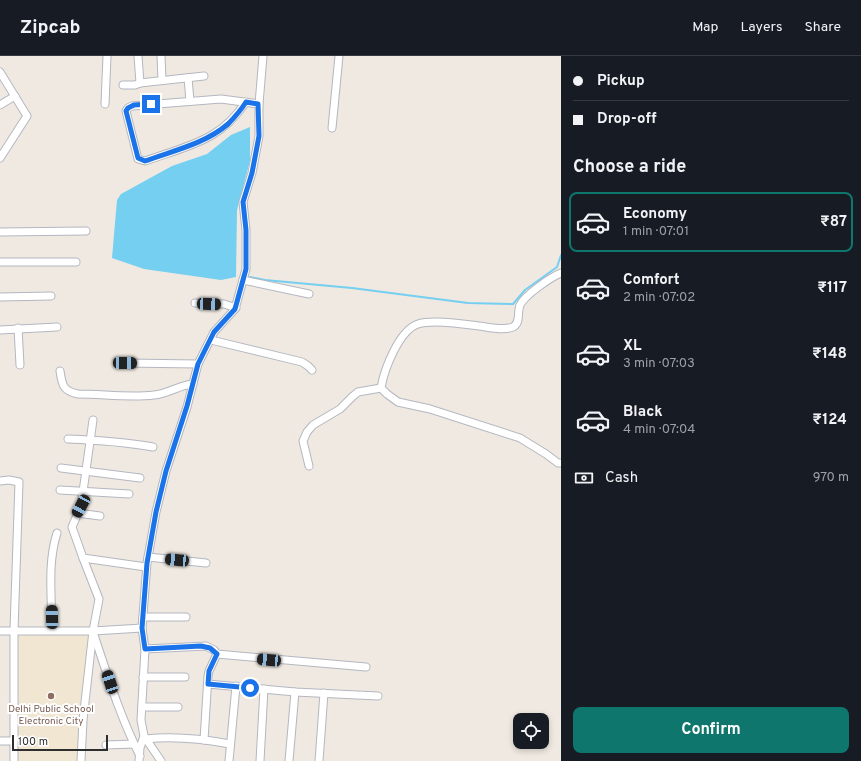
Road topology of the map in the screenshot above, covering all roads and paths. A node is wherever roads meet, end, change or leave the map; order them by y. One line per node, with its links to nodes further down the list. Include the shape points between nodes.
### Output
1 (107, 56): 15 (street)
2 (138, 56): 10 (street)
3 (160, 56): 9 (street)
4 (263, 56): 16 (street)
5 (338, 56): 18 (street)
6 (0, 72): 12 (street)
7 (204, 76): 8 (street)
8 (188, 78): 9 (street); 13 (street)
9 (162, 80): 10 (street)
10 (140, 83): 11 (street)
11 (123, 85)
12 (14, 96): 17 (street); 19 (street, via 27,116)
13 (190, 101): 14 (street, via 221,99); 14 (street, via 128,108 126,111 138,158 145,161 212,135 228,124)
14 (246, 102): 16 (street)
15 (105, 104)
16 (258, 104): 27 (street, via 259,136 243,202 246,230 246,269)
17 (0, 105)
18 (332, 128)
19 (12, 140): 20 (street); 21 (street)
20 (0, 146)
21 (0, 158)
22 (86, 231): 23 (street)
23 (0, 232)
24 (0, 262): 25 (street)
25 (76, 262)
26 (561, 273): 43 (street, via 534,290 520,305 518,322 513,327 496,329 441,322 419,323 409,329 397,345)
27 (243, 280): 28 (street); 32 (street)
28 (309, 294)
29 (51, 296): 30 (street)
30 (0, 297)
31 (195, 303): 32 (street, via 224,304)
32 (236, 308): 36 (street, via 214,332)
33 (56, 327): 34 (street)
34 (18, 328): 35 (street); 39 (street)
35 (0, 330)
36 (211, 340): 38 (street); 40 (street, via 302,362)
37 (125, 363): 38 (street)
38 (198, 364): 42 (street)
39 (20, 366)
40 (312, 370)
41 (60, 371): 42 (street, via 64,387 78,394 155,395)
42 (193, 384): 61 (street, via 166,471)
43 (381, 388): 48 (street, via 398,402 430,409 520,438); 49 (street, via 358,392 340,409 313,425 303,441)
44 (93, 420): 46 (street)
45 (68, 439): 46 (street)
46 (90, 440): 47 (street); 51 (street)
47 (153, 446)
48 (561, 463)
49 (309, 466)
50 (61, 468): 51 (street)
51 (86, 471): 52 (street); 55 (street)
52 (140, 478)
53 (0, 481): 68 (street, via 19,482)
54 (60, 490): 55 (street)
55 (83, 490): 56 (street); 57 (street, via 81,506)
56 (129, 494)
57 (77, 513): 58 (street); 60 (street, via 72,527)
58 (100, 516)
59 (57, 533): 69 (street, via 51,563)
60 (83, 558): 63 (street); 70 (street, via 99,599)
61 (148, 558): 62 (street); 63 (street)
62 (206, 563)
63 (146, 567): 64 (street)
64 (143, 617): 65 (street); 66 (street)
65 (186, 617)
66 (142, 628): 70 (street); 71 (street)
67 (0, 630): 68 (street)
68 (14, 630): 69 (street); 87 (street)
69 (52, 630): 70 (street)
70 (93, 631): 88 (street, via 118,708); 93 (street)
71 (145, 649): 72 (street, via 206,646); 74 (street)
72 (217, 654): 73 (street); 76 (street, via 209,671)
73 (366, 667)
74 (143, 677): 75 (street); 82 (street)
75 (185, 677)
76 (208, 684): 77 (street); 85 (street)
77 (236, 686): 78 (street); 89 (street)
78 (264, 689): 79 (street); 96 (street)
79 (296, 692): 80 (street); 97 (street)
80 (324, 694): 81 (street); 98 (street)
81 (378, 696)
82 (142, 706): 83 (street); 84 (street, via 141,720)
83 (178, 707)
84 (145, 738): 85 (street); 91 (street, via 142,741); 94 (street)
85 (204, 740): 89 (street)
86 (0, 741): 87 (street)
87 (14, 741): 92 (street)
88 (134, 744): 90 (street); 91 (street)
89 (230, 744): 95 (street)
90 (106, 746)
91 (139, 758)
92 (14, 761)
93 (81, 761)
94 (161, 761)
95 (229, 761)
96 (260, 761)
97 (289, 761)
98 (319, 761)

